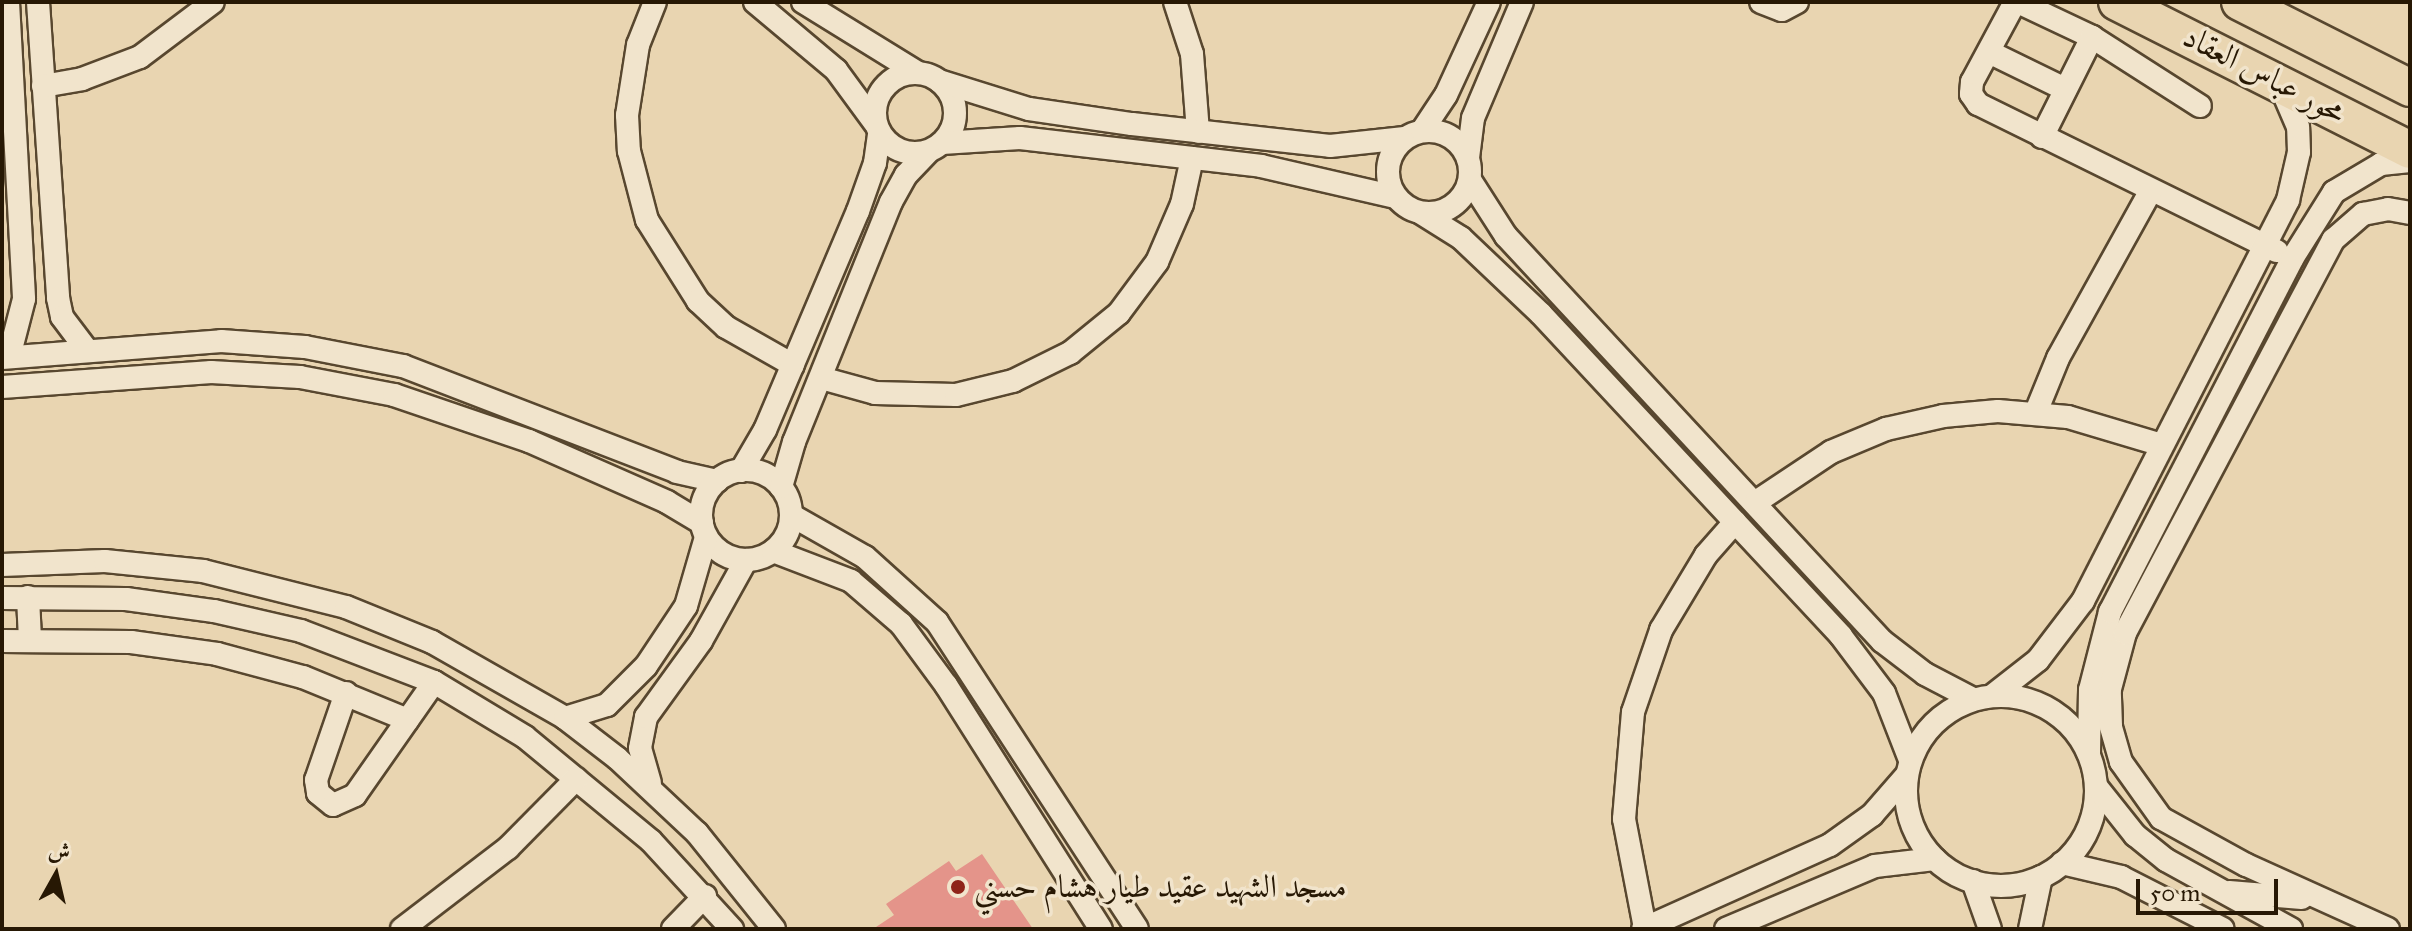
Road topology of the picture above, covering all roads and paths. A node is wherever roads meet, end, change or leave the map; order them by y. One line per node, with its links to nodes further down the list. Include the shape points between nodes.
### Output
1 (8, 2): 19 (street)
2 (38, 2): 20 (street)
3 (213, 2): 20 (street, via 140,57 82,79)
4 (655, 2): 42 (street, via 638,45 627,115 629,151 647,220 698,301 726,327)
5 (755, 2): 24 (street, via 836,70)
6 (803, 2): 17 (street)
7 (1175, 2): 25 (street, via 1192,54)
8 (1489, 2): 26 (street, via 1446,95)
9 (1522, 2): 32 (street, via 1473,118)
10 (1761, 2): 11 (street, via 1782,10)
11 (1797, 2)
12 (2016, 2): 15 (street); 16 (street)
13 (2117, 2): 18 (main road, محور عباس العقاد)
14 (2240, 2): 21 (main road, محور عباس العقاد)
15 (2092, 37): 22 (street); 23 (street)
16 (1989, 52): 22 (street); 27 (street, via 1971,94 1978,104)
17 (928, 77): 24 (street, via 905,74 884,87); 25 (street, via 1029,109); 28 (street, via 952,96 955,116)
18 (2277, 81): 29 (main road, محور عباس العقاد); 37 (street, via 2298,127 2299,152 2288,200)
19 (8, 86): 41 (street, via 24,299)
20 (43, 86): 40 (street, via 58,298 67,326)
21 (2410, 88)
22 (2065, 89): 27 (street)
23 (2200, 106)
24 (877, 128): 28 (street, via 895,149); 42 (street, via 866,193)
25 (1198, 132): 26 (street, via 1346,147)
26 (1414, 135): 32 (street, via 1445,134); 34 (street, via 1389,159 1387,172)
27 (2042, 137): 33 (street)
28 (935, 147): 30 (street, via 1020,138); 43 (street, via 898,188)
29 (2410, 150)
30 (1192, 158): 34 (street, via 1295,171); 43 (street, via 1182,204 1157,262 1119,313 1070,353 1013,381 956,395 889,395)
31 (2410, 161): 38 (street, via 2381,164 2334,192)
32 (1469, 169): 35 (street, via 1456,204); 51 (street, via 1506,236)
33 (2151, 190): 37 (street); 45 (street, via 2058,358)
34 (1395, 197): 35 (street)
35 (1421, 213): 53 (street, via 1461,238 1541,314)
36 (2410, 213): 46 (street, via 2375,210 2341,229)
37 (2266, 245): 38 (street); 47 (street)
38 (2292, 259): 39 (street)
39 (2248, 344): 46 (street, via 2253,368); 67 (street, via 2110,612 2090,690)
40 (86, 349): 41 (street); 49 (street, via 221,341 305,347 403,366 677,472)
41 (6, 357)
42 (793, 365): 48 (street)
43 (821, 378): 50 (street)
44 (2, 387): 54 (street, via 211,372 300,377 394,395 529,441 667,502)
45 (2036, 412): 47 (street, via 2100,424); 51 (street, via 1971,413 1886,429 1809,464)
46 (2238, 423): 78 (street, via 2117,653 2110,689 2111,726 2128,777 2161,818)
47 (2162, 445): 64 (street, via 2071,621 2038,660)
48 (741, 471): 49 (street); 50 (street, via 763,474)
49 (717, 481): 54 (street, via 704,499)
50 (781, 487): 52 (street)
51 (1756, 502): 64 (street, via 1882,641 1925,674)
52 (791, 515): 55 (street, via 787,535); 85 (street, via 877,565 937,622)
53 (1735, 522): 68 (street, via 1864,664 1884,693); 86 (street, via 1706,555 1661,630 1633,712 1626,756 1625,830)
54 (704, 530): 56 (street, via 719,551); 65 (street, via 686,606 646,666 607,705)
55 (773, 551): 56 (street); 84 (street, via 851,581 901,624 946,685)
56 (746, 560): 71 (street, via 701,641 643,726 641,761)
57 (2, 565): 65 (street, via 59,560 154,564 299,592 432,642)
58 (28, 597): 59 (street); 60 (street); 62 (street, via 126,599 229,614 301,631)
59 (2, 598)
60 (30, 639): 61 (street); 63 (street, via 204,651)
61 (2, 641)
62 (434, 682): 66 (street); 69 (street, via 525,737)
63 (346, 693): 66 (street); 66 (street, via 316,780 327,802 351,800)
64 (1983, 698): 67 (street, via 2039,704 2060,716); 68 (street, via 1946,713 1924,733)
65 (565, 718): 71 (street)
66 (408, 720)
67 (2089, 754): 70 (street)
68 (1908, 768): 72 (street, via 1907,806 1916,835); 86 (street, via 1872,815 1830,845)
69 (576, 779): 77 (street, via 651,841); 80 (street, via 508,848)
70 (2096, 786): 73 (street, via 2084,837); 76 (street, via 2150,848)
71 (658, 794): 83 (street, via 710,848)
72 (1935, 859): 75 (street); 87 (street, via 1875,866)
73 (2062, 863): 74 (street); 90 (street, via 2121,877)
74 (2041, 877): 75 (street, via 1996,885); 89 (street)
75 (1973, 881): 88 (street)
76 (2217, 890): 78 (street); 91 (street)
77 (705, 896): 81 (street); 82 (street)
78 (2319, 900): 79 (street)
79 (2385, 928)
80 (402, 929)
81 (673, 929)
82 (732, 929)
83 (774, 929)
84 (1101, 929)
85 (1137, 929)
86 (1644, 929)
87 (1726, 929)
88 (1990, 929)
89 (2030, 929)
90 (2223, 929)
91 (2291, 929)

